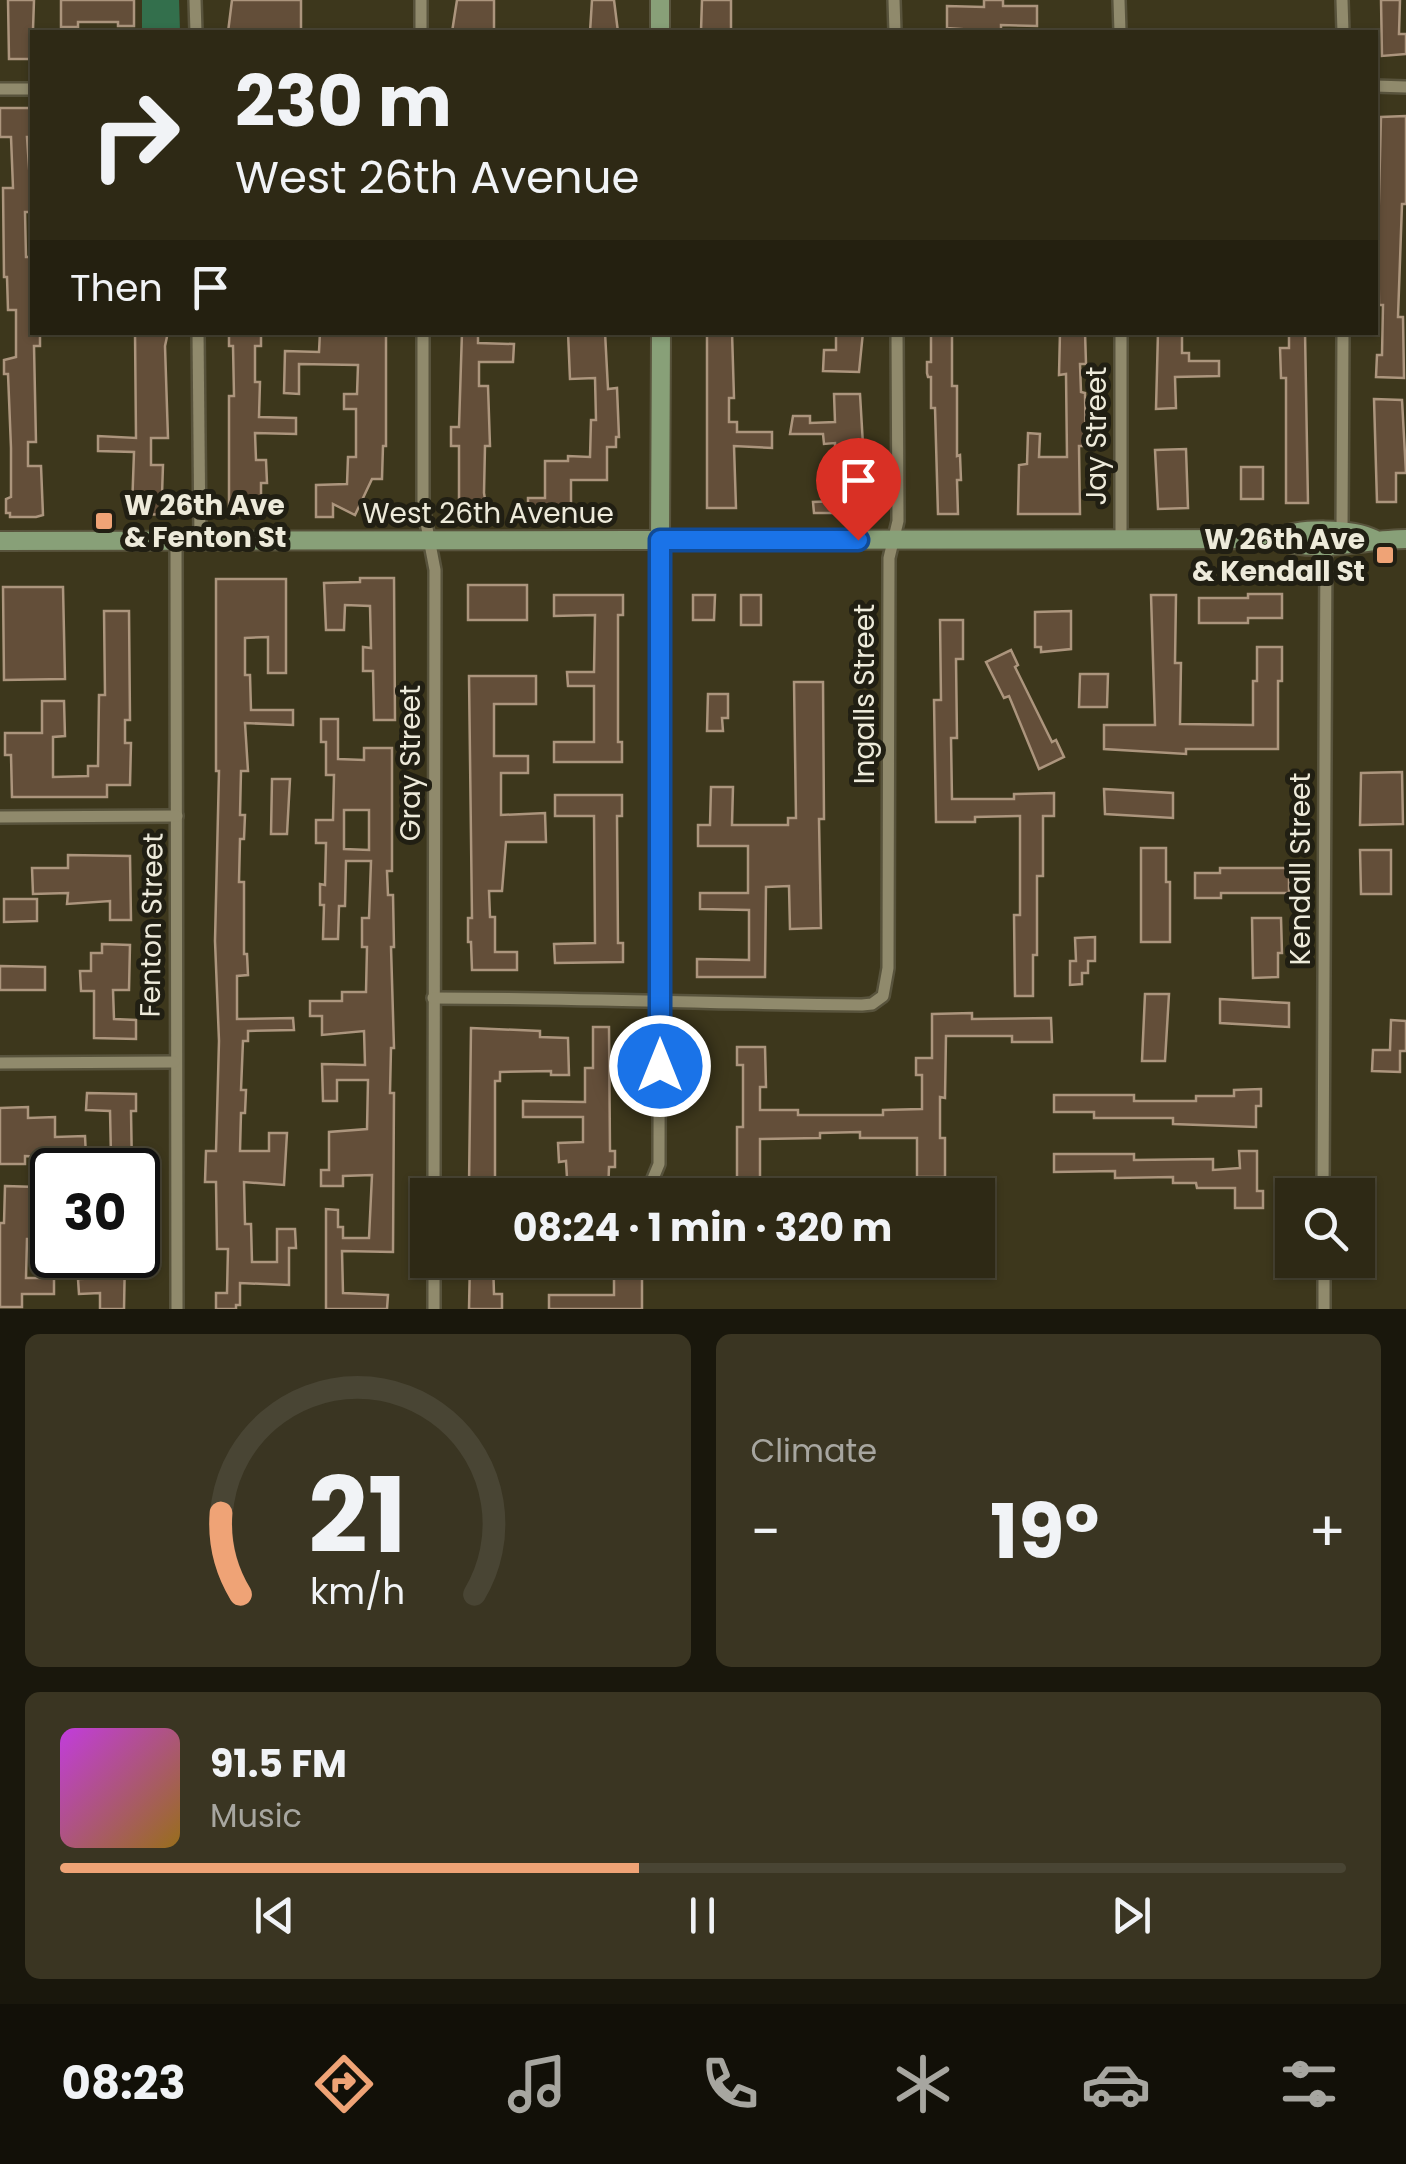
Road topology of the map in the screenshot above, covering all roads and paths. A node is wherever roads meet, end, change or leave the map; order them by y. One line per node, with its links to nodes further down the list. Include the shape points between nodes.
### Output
1 (196, 0): 7 (street)
2 (421, 0): 8 (street)
3 (660, 0): 9 (street)
4 (894, 0): 10 (street)
5 (1119, 0): 11 (street)
6 (1342, 0): 12 (street)
7 (196, 30)
8 (421, 30)
9 (660, 30)
10 (895, 30)
11 (1120, 30)
12 (1343, 30)
13 (1378, 86): 14 (street)
14 (1406, 86)
15 (0, 89): 16 (street)
16 (30, 89)
17 (198, 335): 29 (street)
18 (423, 335): 30 (street, Gray Street)
19 (660, 335): 31 (street)
20 (897, 335): 32 (street, Ingalls Street)
21 (1120, 335): 24 (street, Jay Street)
22 (1342, 335): 23 (street)
23 (1342, 532): 25 (street, West 26th Avenue, via 1288,532); 26 (street, West 26th Avenue)
24 (1121, 539): 25 (street, West 26th Avenue); 32 (street, West 26th Avenue)
25 (1276, 539): 34 (street, West 26th Avenue)
26 (1374, 539): 27 (street, West 26th Avenue); 34 (street, West 26th Avenue)
27 (1406, 539)
28 (176, 540): 29 (street, West 26th Avenue); 33 (street, West 26th Avenue); 35 (street, Fenton Street)
29 (200, 540): 30 (street, West 26th Avenue)
30 (430, 540): 31 (street, West 26th Avenue); 37 (street, Gray Street)
31 (660, 540): 32 (street, West 26th Avenue); 38 (street)
32 (894, 540): 38 (street, Ingalls Street, via 883,996 862,1005)
33 (0, 541)
34 (1326, 544): 43 (street, Kendall Street)
35 (177, 816): 36 (street); 40 (street, Fenton Street)
36 (0, 817)
37 (434, 998): 38 (street); 41 (street, Gray Street)
38 (661, 1001): 42 (street, via 659,1164)
39 (0, 1062): 40 (street)
40 (174, 1062): 46 (street, Fenton Street)
41 (434, 1178)
42 (653, 1178)
43 (1323, 1178)
44 (434, 1278): 47 (street)
45 (1324, 1278): 48 (street)
46 (176, 1309)
47 (434, 1309)
48 (1324, 1309)

